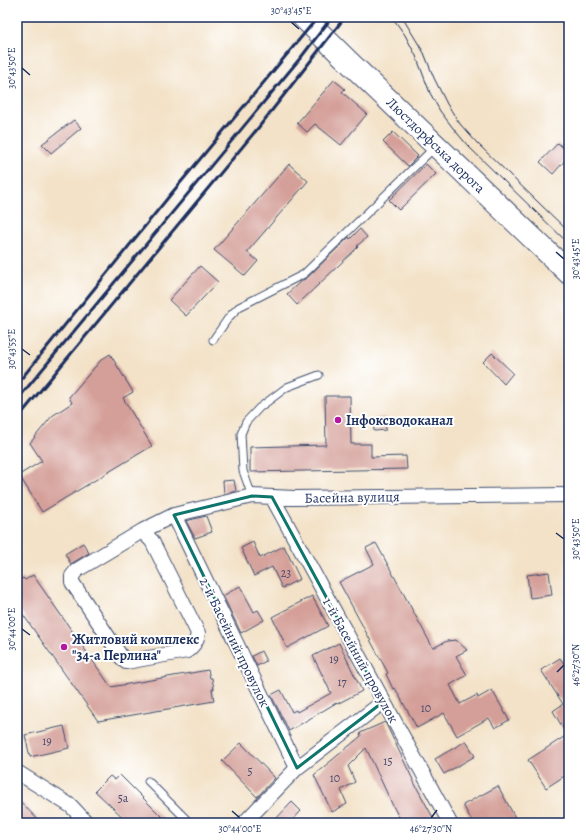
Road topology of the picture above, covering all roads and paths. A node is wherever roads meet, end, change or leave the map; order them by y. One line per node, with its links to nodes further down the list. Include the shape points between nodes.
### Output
1 (303, 17): 2 (main road, Люстдорфська дорога)
2 (436, 146): 3 (main road, Люстдорфська дорога); 4 (lane, via 304,274 239,307)
3 (569, 273)
4 (213, 340)
5 (319, 375): 7 (lane, via 287,387 259,408 246,422 241,434 243,472)
6 (569, 495): 8 (street, Басейна вулиця)
7 (252, 496): 8 (street, Басейна вулиця); 9 (street, Басейна вулиця)
8 (272, 497): 11 (street, 1-й Басейний провулок)
9 (174, 515): 10 (street, Басейна вулиця); 12 (street, 2-й Басейний провулок)
10 (142, 531): 10 (street, Басейна вулиця, via 77,570 72,576 72,582 126,662 187,651 197,640 198,633 152,541)
11 (383, 702): 12 (street); 18 (street, 1-й Басейний провулок)
12 (297, 768): 17 (street)
13 (17, 772): 15 (street, via 71,806)
14 (148, 781): 16 (lane)
15 (87, 823)
16 (190, 823)
17 (244, 823)
18 (450, 823)

